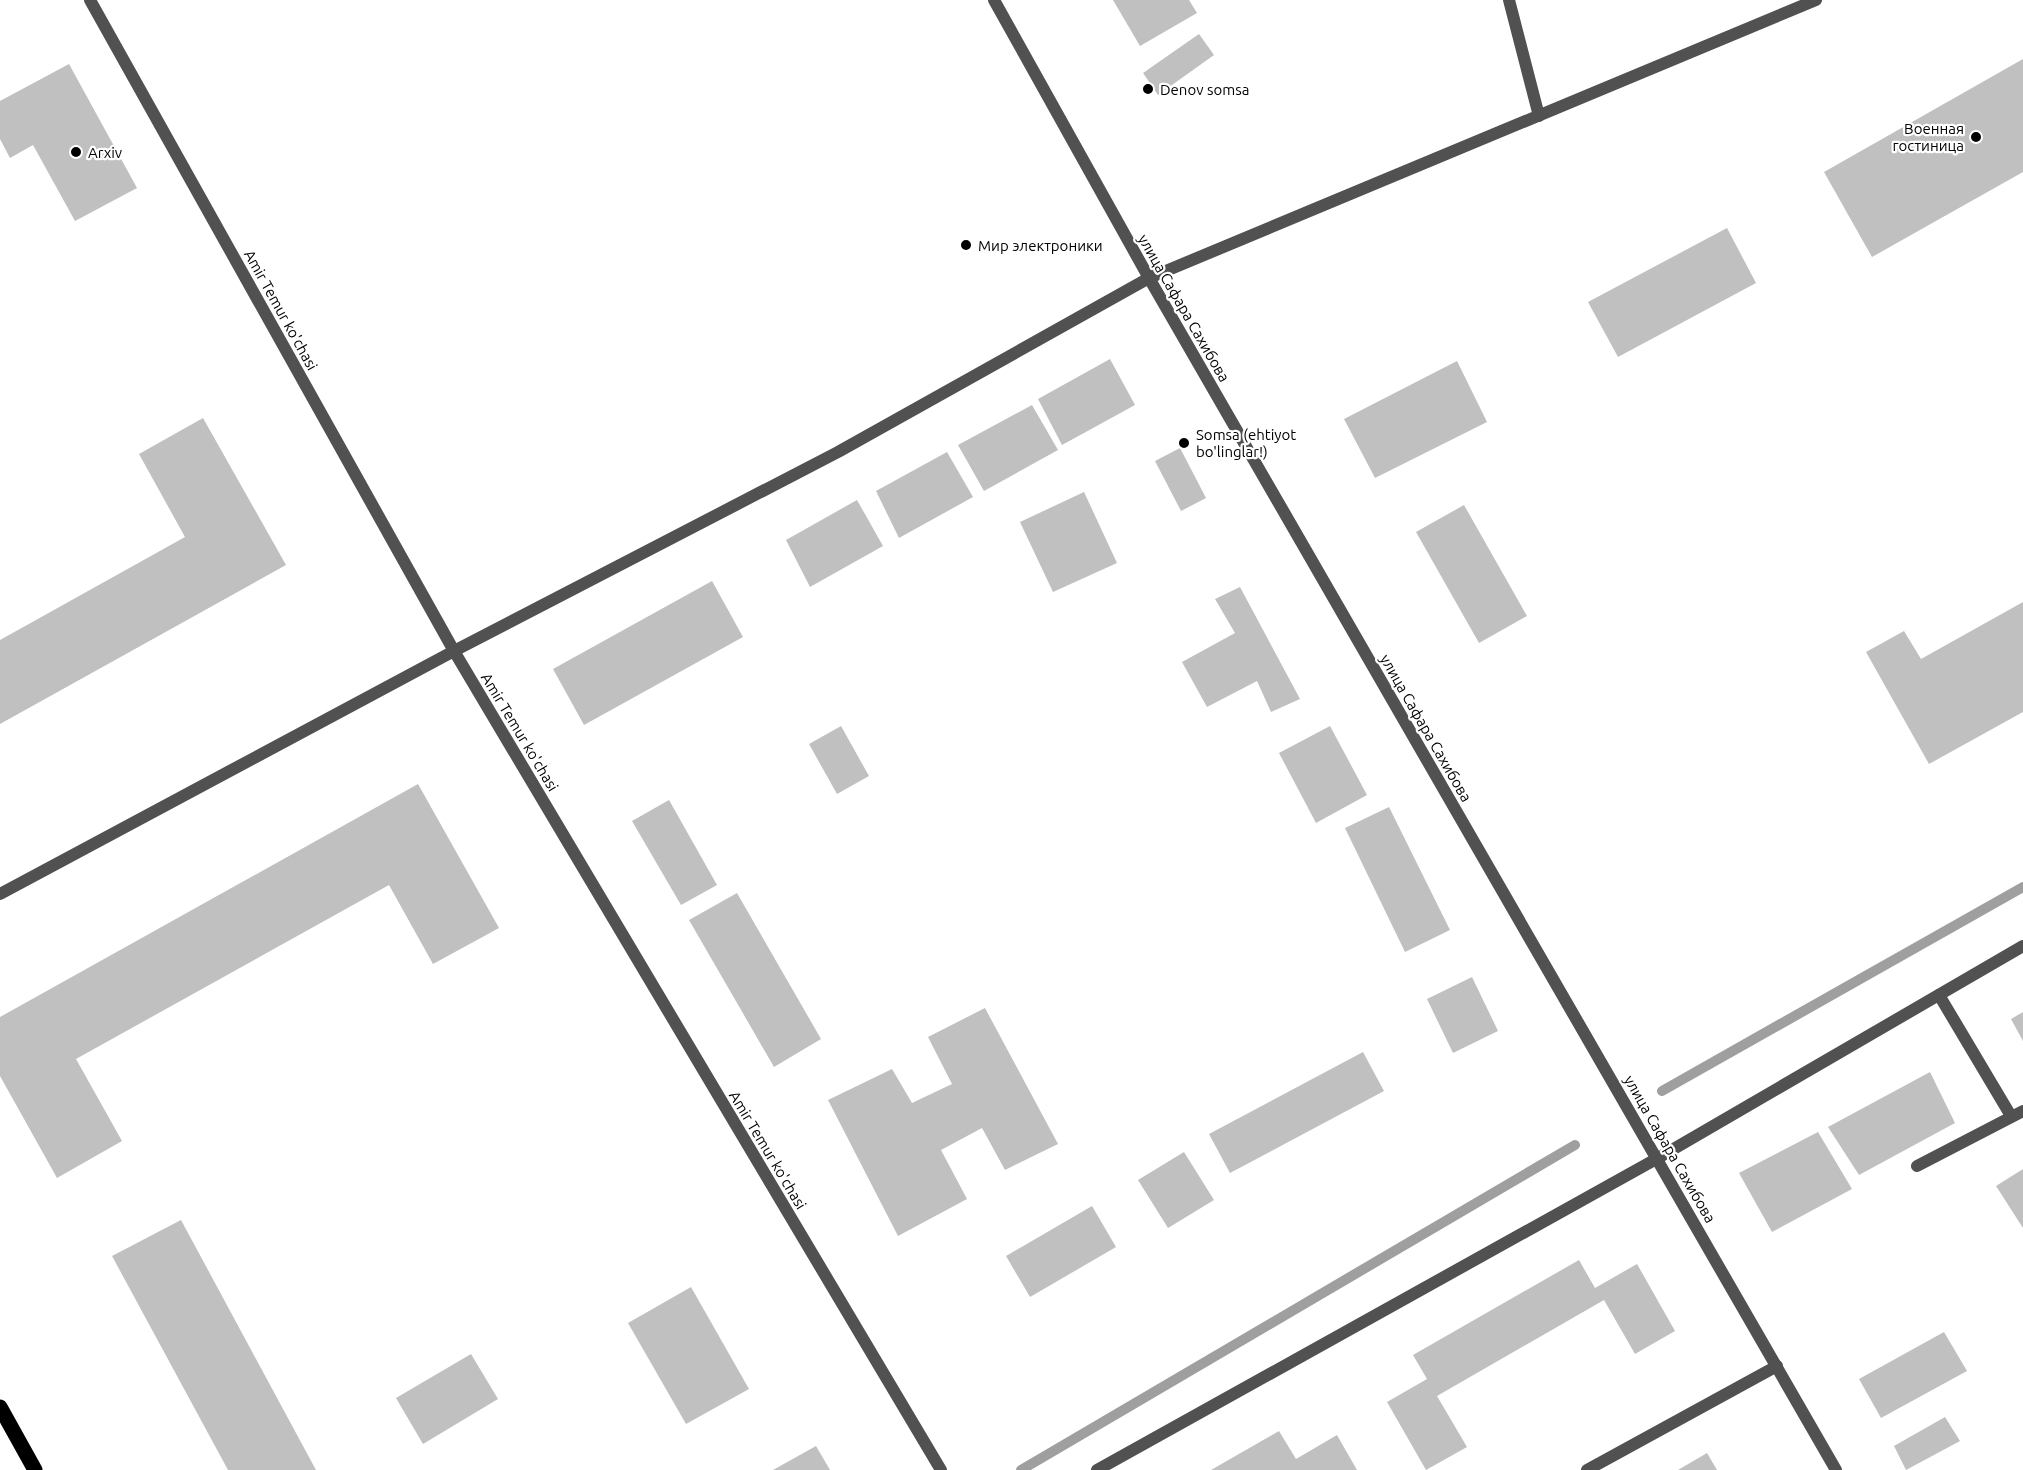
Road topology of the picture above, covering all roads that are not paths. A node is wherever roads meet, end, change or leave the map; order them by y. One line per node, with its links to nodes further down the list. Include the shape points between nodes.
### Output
1 (90, 0): 7 (street, Amir Temur ko'chasi)
2 (994, 0): 6 (street, улица Сафара Сахибова)
3 (1509, 0): 5 (street)
4 (1816, 0): 5 (street)
5 (1539, 116): 6 (street)
6 (1149, 278): 7 (street, via 838,452); 12 (street, улица Сафара Сахибова)
7 (454, 651): 8 (street); 17 (street, Amir Temur ko'chasi)
8 (0, 894)
9 (2023, 946): 10 (street)
10 (1939, 995): 11 (street); 12 (street)
11 (2017, 1113): 13 (street)
12 (1658, 1158): 14 (street, улица Сафара Сахибова); 18 (street)
13 (1917, 1166)
14 (1777, 1366): 19 (street); 20 (street, улица Сафара Сахибова)
15 (0, 1407): 16 (main road)
16 (35, 1470)
17 (941, 1470)
18 (1097, 1470)
19 (1587, 1470)
20 (1836, 1470)

